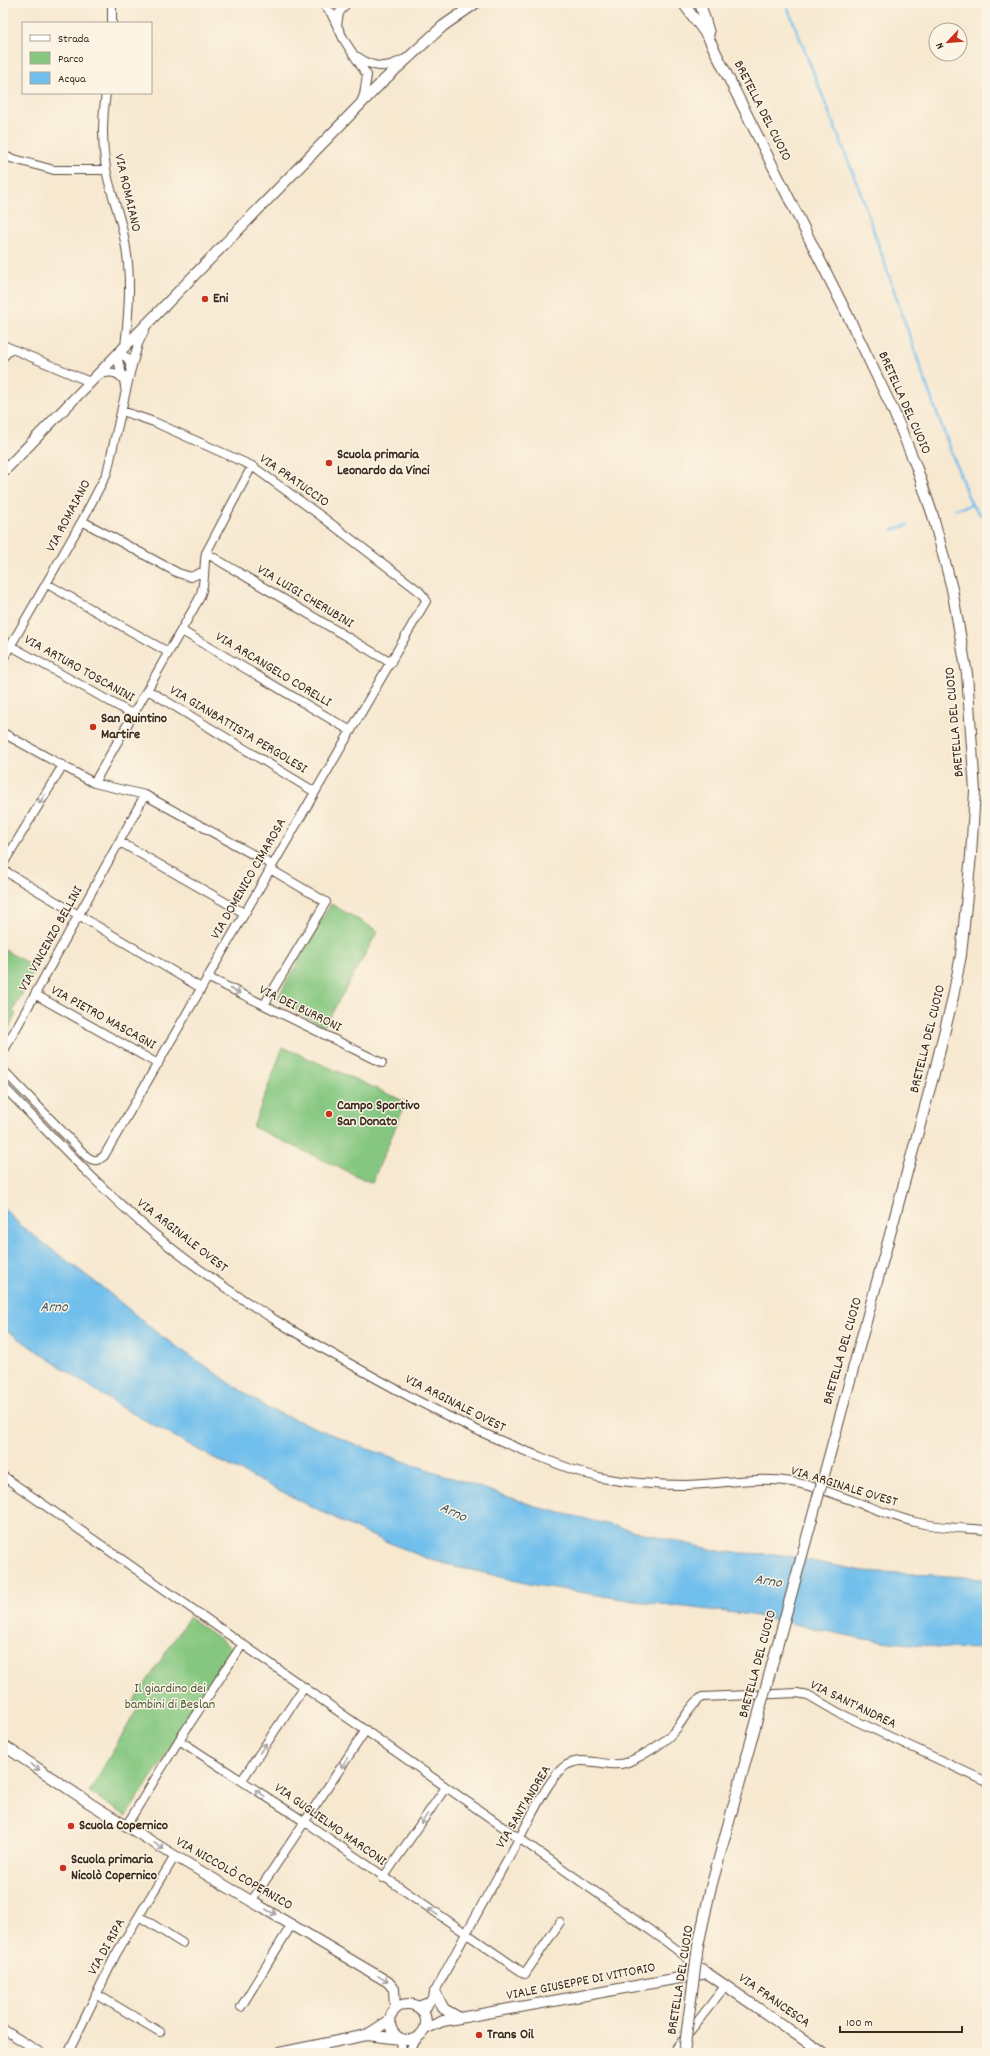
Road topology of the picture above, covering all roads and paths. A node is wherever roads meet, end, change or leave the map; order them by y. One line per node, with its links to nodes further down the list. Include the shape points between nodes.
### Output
1 (112, 3): 7 (street)
2 (322, 3): 6 (street, via 335,8); 8 (street, via 331,13)
3 (476, 3): 11 (main road, via 443,26)
4 (683, 3): 9 (main road, BRETELLA DEL CUOIO)
5 (700, 3): 9 (main road, BRETELLA DEL CUOIO)
6 (346, 4): 8 (street, via 337,18)
7 (112, 22)
8 (337, 26): 10 (street)
9 (717, 53): 105 (main road, BRETELLA DEL CUOIO, bridge, via 848,316 893,410 916,466 933,516 952,589 967,674 975,791 972,855 953,997 710,1891 697,1954)
10 (354, 54): 12 (street, via 366,63); 13 (street)
11 (406, 59): 12 (street); 14 (main road)
12 (382, 67): 14 (street, via 387,70)
13 (367, 75): 14 (street, via 373,80); 16 (street)
14 (385, 79): 16 (main road)
15 (106, 94): 18 (street, VIA ROMAIANO, via 103,135)
16 (359, 107): 19 (main road)
17 (3, 156): 18 (street, via 54,170)
18 (106, 170): 22 (street, VIA ROMAIANO, via 124,237 129,267 130,296)
19 (147, 325): 22 (main road); 24 (street, VIA ROMAIANO, via 138,344)
20 (3, 345): 21 (street)
21 (11, 349): 23 (street); 26 (street)
22 (122, 350): 24 (street, via 128,359); 25 (street, VIA ROMAIANO, via 119,368); 26 (main road)
23 (3, 357)
24 (130, 373): 27 (street, VIA ROMAIANO)
25 (123, 378): 26 (street, via 111,372); 27 (street, VIA ROMAIANO)
26 (93, 379): 30 (main road)
27 (124, 397): 28 (street, VIA ROMAIANO)
28 (122, 411): 29 (street, VIA PRATUCCIO, via 154,422); 31 (street, VIA ROMAIANO, via 107,473)
29 (252, 466): 32 (street); 35 (street, VIA PRATUCCIO, via 419,591 425,598)
30 (3, 472)
31 (82, 521): 33 (street, via 178,574 191,578); 34 (street, VIA ROMAIANO)
32 (206, 553): 33 (street); 40 (street, VIA LUIGI CHERUBINI)
33 (204, 571): 36 (street, via 204,590)
34 (46, 584): 37 (street, VIA ROMAIANO); 38 (street)
35 (423, 607): 40 (street, VIA DOMENICO CIMAROSA)
36 (182, 631): 38 (street); 43 (street, VIA ARCANGELO CORELLI)
37 (11, 646): 39 (street, VIA ROMAIANO); 42 (street, VIA ARTURO TOSCANINI)
38 (168, 652): 41 (street)
39 (3, 659)
40 (391, 664): 43 (street, VIA DOMENICO CIMAROSA)
41 (148, 690): 42 (street); 47 (street, VIA GIANBATTISTA PERGOLESI)
42 (134, 715): 46 (street)
43 (350, 731): 47 (street, VIA DOMENICO CIMAROSA)
44 (3, 733): 45 (street)
45 (63, 765): 46 (street); 50 (street, one-way to 50)
46 (94, 783): 48 (street)
47 (315, 792): 51 (street, VIA DOMENICO CIMAROSA)
48 (145, 795): 49 (street, VIA VINCENZO BELLINI); 51 (street)
49 (121, 841): 53 (street); 54 (street, VIA VINCENZO BELLINI)
50 (3, 864)
51 (271, 867): 53 (street, VIA DOMENICO CIMAROSA); 58 (street, via 326,902)
52 (3, 870): 54 (street)
53 (244, 913): 55 (street, VIA DOMENICO CIMAROSA)
54 (80, 914): 56 (street); 57 (street, VIA VINCENZO BELLINI)
55 (207, 977): 56 (street, VIA DOMENICO CIMAROSA); 58 (street, VIA DEI BURRONI, one-way to 58)
56 (201, 988): 61 (street, VIA DOMENICO CIMAROSA)
57 (36, 995): 59 (street, VIA VINCENZO BELLINI); 61 (street, VIA PIETRO MASCAGNI)
58 (264, 1005): 60 (street, VIA DEI BURRONI)
59 (3, 1052)
60 (382, 1063)
61 (158, 1064): 62 (street, VIA DOMENICO CIMAROSA, via 104,1156 95,1161 86,1156)
62 (3, 1070)
63 (3, 1086): 65 (street, VIA ARGINALE OVEST, via 114,1198 148,1229 202,1270 286,1326 363,1371 439,1412 509,1445 571,1469 612,1480 687,1485 759,1479 793,1482 913,1522)
64 (3, 1476): 66 (street)
65 (987, 1530)
66 (242, 1645): 67 (street); 69 (street)
67 (304, 1687): 68 (street); 71 (street, one-way to 67)
68 (366, 1730): 73 (street); 74 (street, one-way to 74)
69 (179, 1740): 71 (street, VIA GUGLIELMO MARCONI); 75 (street)
70 (3, 1745): 75 (main road, VIA NICCOLÒ COPERNICO, one-way to 75)
71 (242, 1780): 74 (street, VIA GUGLIELMO MARCONI, one-way to 71)
72 (987, 1782): 76 (street, VIA SANT'ANDREA, via 839,1713 808,1695 797,1693 710,1696 696,1701 676,1729 659,1744 626,1762 613,1764 586,1760 565,1766 557,1774)
73 (446, 1787): 76 (street); 78 (street, one-way to 78)
74 (305, 1822): 78 (street, VIA GUGLIELMO MARCONI); 79 (street)
75 (126, 1826): 77 (main road, VIA NICCOLÒ COPERNICO, one-way to 77)
76 (519, 1838): 83 (street, VIA SANT'ANDREA); 85 (street)
77 (175, 1856): 79 (main road, VIA NICCOLÒ COPERNICO); 80 (street, VIA DI RIPA)
78 (383, 1878): 83 (street, VIA GUGLIELMO MARCONI, one-way to 78)
79 (251, 1902): 82 (main road, VIA NICCOLÒ COPERNICO, one-way to 82)
80 (139, 1916): 84 (street); 87 (street, VIA DI RIPA)
81 (560, 1922): 83 (street, VIA GUGLIELMO MARCONI, via 525,1974)
82 (292, 1924): 89 (street); 90 (main road, VIA NICCOLÒ COPERNICO, one-way to 90, via 390,1984 395,1993)
83 (465, 1934): 88 (street, VIA SANT'ANDREA)
84 (182, 1943)
85 (707, 1973): 86 (main road, VIA FRANCESCA); 92 (main road, VIALE GIUSEPPE DI VITTORIO)
86 (726, 1985): 104 (street); 106 (main road, VIA FRANCESCA)
87 (96, 1994): 95 (street); 100 (street, VIA DI RIPA)
88 (433, 1996): 91 (street, VIA SANT'ANDREA); 92 (main road, via 444,2009)
89 (241, 2007)
90 (395, 2009): 91 (main road, via 408,2003); 93 (main road)
91 (423, 2017): 92 (main road, VIALE GIUSEPPE DI VITTORIO, via 443,2021); 97 (main road)
92 (460, 2018)
93 (390, 2020): 96 (main road); 98 (main road, via 392,2031)
94 (3, 2029): 99 (street)
95 (160, 2032)
96 (367, 2036): 98 (main road); 101 (main road)
97 (418, 2037): 98 (main road, via 410,2040); 103 (street)
98 (401, 2039): 102 (street)
99 (40, 2053)
100 (68, 2053)
101 (279, 2053)
102 (402, 2053)
103 (408, 2053)
104 (673, 2053)
105 (684, 2053)
106 (823, 2053)

